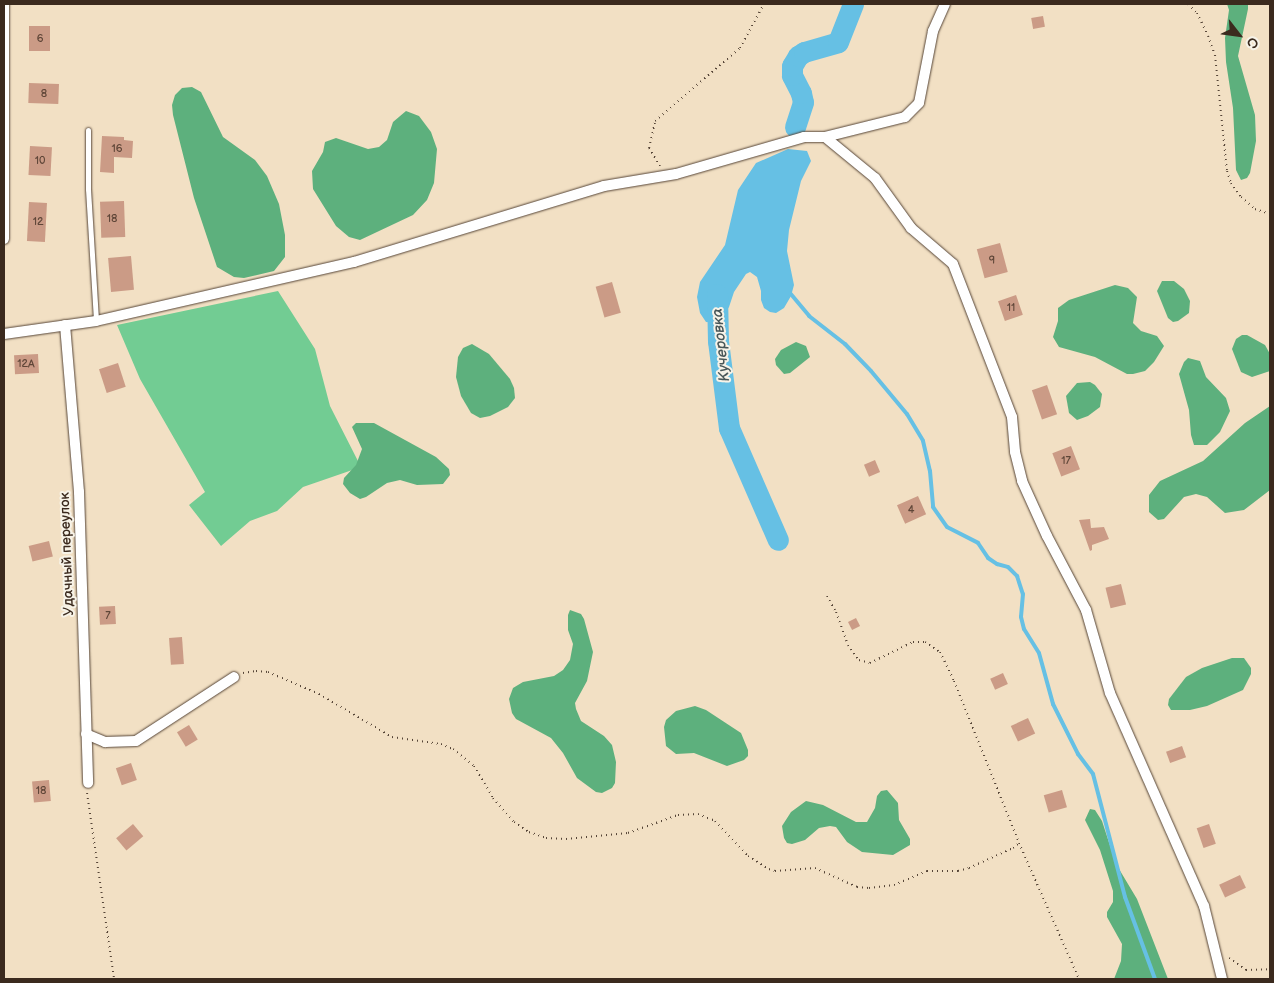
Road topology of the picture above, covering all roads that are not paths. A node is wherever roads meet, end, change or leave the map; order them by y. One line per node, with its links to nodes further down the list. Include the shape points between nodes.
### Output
1 (4, 4): 5 (street)
2 (945, 4): 4 (street, via 933,31 919,103 905,117)
3 (88, 130): 6 (lane)
4 (825, 137): 6 (street, via 804,136 676,174 604,186 354,262); 12 (street, via 875,178 911,228 953,264 1012,417 1022,481 1086,610 1110,693 1204,906)
5 (4, 239)
6 (96, 322): 7 (street)
7 (65, 325): 8 (street); 10 (street, Удачный переулок, via 78,492)
8 (4, 334)
9 (234, 677): 10 (street, via 136,741 105,742)
10 (86, 734): 11 (street, Удачный переулок)
11 (88, 783)
12 (1222, 979)

